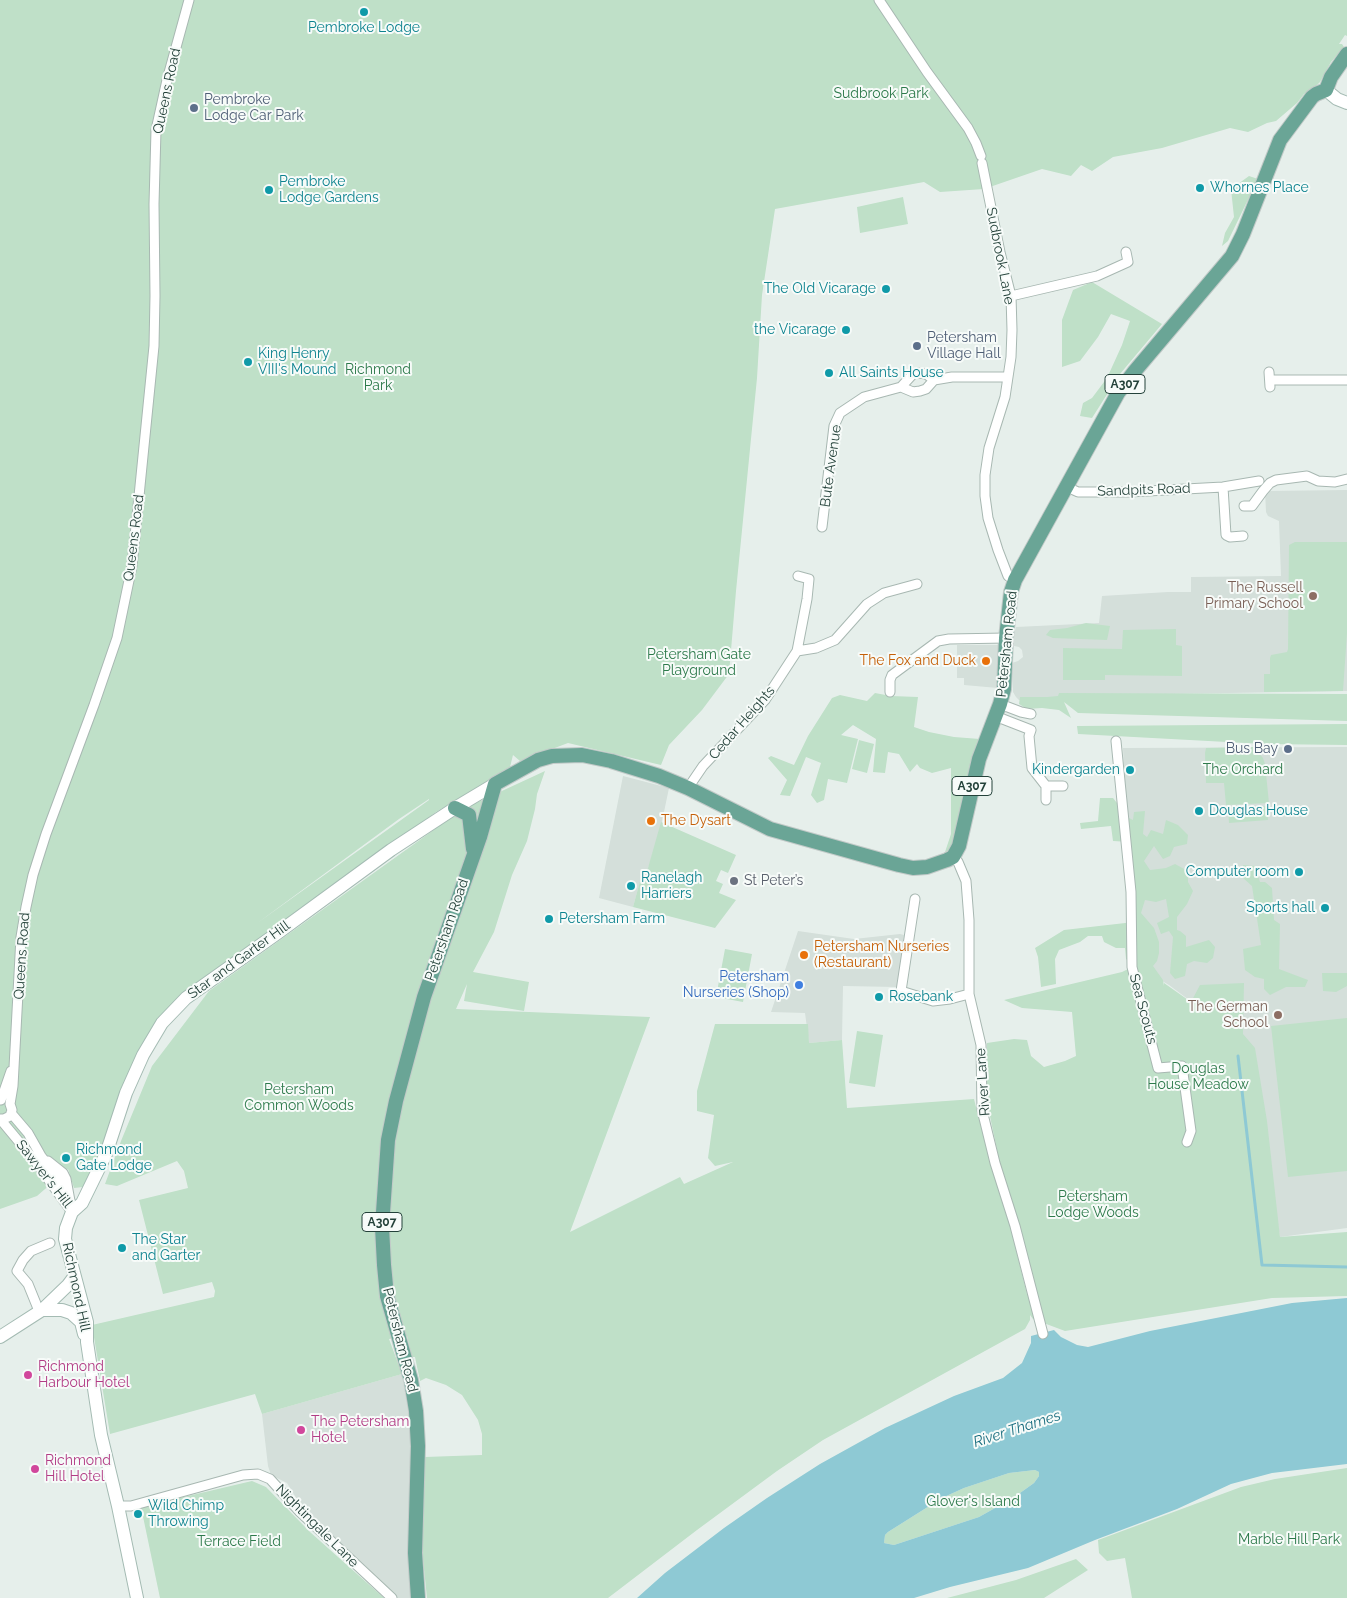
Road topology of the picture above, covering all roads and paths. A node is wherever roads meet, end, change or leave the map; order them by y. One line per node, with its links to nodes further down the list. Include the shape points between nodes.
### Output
1 (189, 0): 41 (street, Queens Road, via 156,130 154,346 132,566 116,638 33,875 21,937)
2 (878, 0): 7 (street, Sudbrook Lane, via 976,142)
3 (1347, 54): 4 (main road, Petersham Road / A307, via 1331,76)
4 (1326, 90): 5 (main road); 15 (main road, Petersham Road / A307, via 1312,97 1280,140 1232,256 1118,393)
5 (1347, 103)
6 (1126, 252): 7 (street, via 1128,262 1097,276)
7 (1011, 296): 8 (street, Sudbrook Lane)
8 (1008, 377): 9 (street, Bute Avenue); 23 (street, Sudbrook Lane, via 989,448 985,496 998,550 1008,576)
9 (934, 380): 12 (street, Bute Avenue, via 920,391); 12 (street, Bute Avenue, via 918,372)
10 (1270, 380): 11 (street)
11 (1347, 380)
12 (901, 387): 18 (street, Bute Avenue, via 864,397 840,413 834,426)
13 (1347, 480): 17 (street, via 1318,481 1307,476 1276,480 1252,506)
14 (1259, 482): 16 (street, Sandpits Road)
15 (1067, 487): 16 (street, Sandpits Road, via 1078,492); 23 (main road, Petersham Road / A307)
16 (1222, 487): 19 (street, via 1226,535)
17 (1244, 506)
18 (822, 528)
19 (1243, 536)
20 (798, 576): 22 (street)
21 (818, 578): 22 (street)
22 (809, 579): 26 (street, Cedar Heights)
23 (1015, 580): 25 (main road, Petersham Road / A307)
24 (917, 584): 26 (street, via 884,594 867,604 835,640)
25 (1006, 638): 27 (street, via 938,641 892,676); 28 (main road, Petersham Road / A307, via 1005,684)
26 (797, 651): 34 (street, Cedar Heights, via 765,700 703,766)
27 (890, 692)
28 (997, 710): 29 (street); 32 (street, via 1031,730 1032,768); 38 (main road, Petersham Road / A307, via 979,759 960,846)
29 (1031, 714)
30 (1116, 741): 45 (street, Sea Scouts, via 1131,892 1132,967 1158,1068 1182,1066 1191,1131)
31 (495, 784): 34 (main road, via 538,760 574,754 641,769); 36 (main road, Star and Garter Hill); 37 (main road, Petersham Road / A307)
32 (1046, 786): 33 (street); 35 (street)
33 (1063, 786)
34 (688, 788): 38 (main road, via 770,830 899,866 927,867)
35 (1046, 800)
36 (455, 808): 37 (main road, Petersham Road / A307, via 469,815); 46 (main road, Star and Garter Hill, via 391,850 186,998 162,1023 126,1093 98,1170 82,1203)
37 (474, 854): 56 (main road, Petersham Road / A307, via 424,997 407,1058 388,1140 384,1182 382,1227 387,1296 411,1380 416,1411 415,1553)
38 (953, 857): 40 (street, River Lane, via 966,881)
39 (915, 899): 40 (street, via 901,991 933,1001)
40 (969, 994): 50 (street, River Lane, via 981,1045 982,1110)
41 (14, 1064): 42 (street, Queens Road); 43 (street, Queens Road)
42 (0, 1100): 43 (street, via 6,1100)
43 (11, 1109): 44 (street, via 7,1118); 46 (street, Sawyer's Hill, via 41,1156 64,1173)
44 (0, 1119): 46 (street, Sawyer's Hill)
45 (1187, 1142)
46 (72, 1212): 48 (main road, Richmond Hill, via 65,1239)
47 (50, 1243): 49 (street, via 31,1251 17,1271 28,1284)
48 (74, 1277): 49 (main road); 52 (main road, Richmond Hill, via 87,1322)
49 (41, 1310): 51 (main road); 52 (main road, via 71,1313 80,1322)
50 (1043, 1334)
51 (0, 1337)
52 (87, 1342): 53 (main road, Richmond Hill, via 101,1435)
53 (118, 1506): 54 (main road, Richmond Hill); 55 (street, Nightingale Lane, via 131,1506 243,1475 258,1474 270,1479 300,1512)
54 (137, 1598)
55 (392, 1598)
56 (418, 1598)

